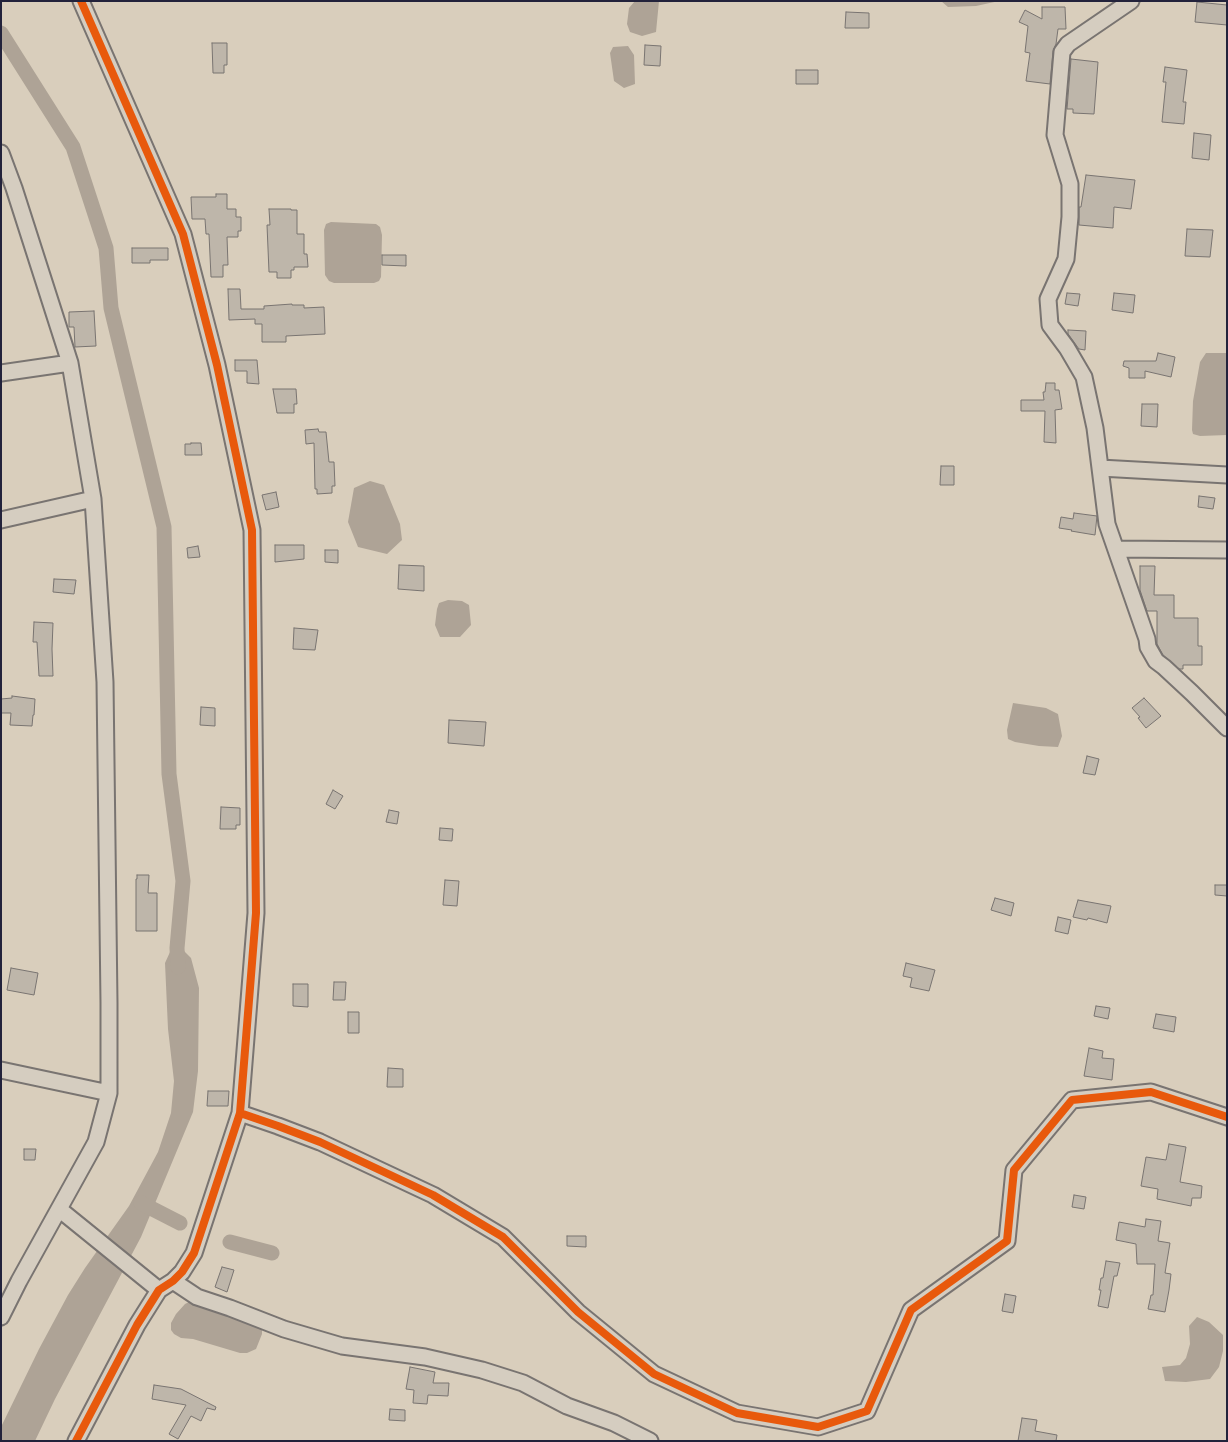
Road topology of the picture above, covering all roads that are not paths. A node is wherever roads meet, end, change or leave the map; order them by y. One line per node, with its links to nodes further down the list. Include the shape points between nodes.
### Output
1 (81, 1): 15 (street, via 183,234 217,365 252,530 256,913)
2 (1131, 1): 6 (street, via 1068,44 1062,52 1055,134 1070,184 1070,217 1066,258 1048,300 1050,325 1084,377)
3 (1, 153): 4 (street)
4 (70, 363): 5 (street); 8 (street)
5 (1, 373)
6 (1100, 468): 7 (street); 10 (street, via 1107,524)
7 (1227, 475)
8 (93, 499): 9 (street); 14 (street, via 105,682)
9 (1, 520)
10 (1116, 549): 11 (street); 12 (street, via 1148,648 1156,661)
11 (1227, 550)
12 (1227, 728)
13 (1, 1070): 14 (street)
14 (109, 1093): 17 (street, via 96,1142)
15 (240, 1113): 16 (street, via 320,1142 433,1194 503,1237 578,1312 654,1374 737,1413 818,1426 867,1411 911,1310 1007,1241 1014,1170 1072,1100 1151,1092); 18 (street, via 194,1253)
16 (1227, 1117)
17 (59, 1209): 19 (street); 20 (street)
18 (173, 1281): 19 (street); 22 (street, via 197,1297 342,1346 425,1356 523,1383 567,1406 614,1423)
19 (159, 1290): 21 (street)
20 (1, 1317)
21 (76, 1441)
22 (650, 1441)

